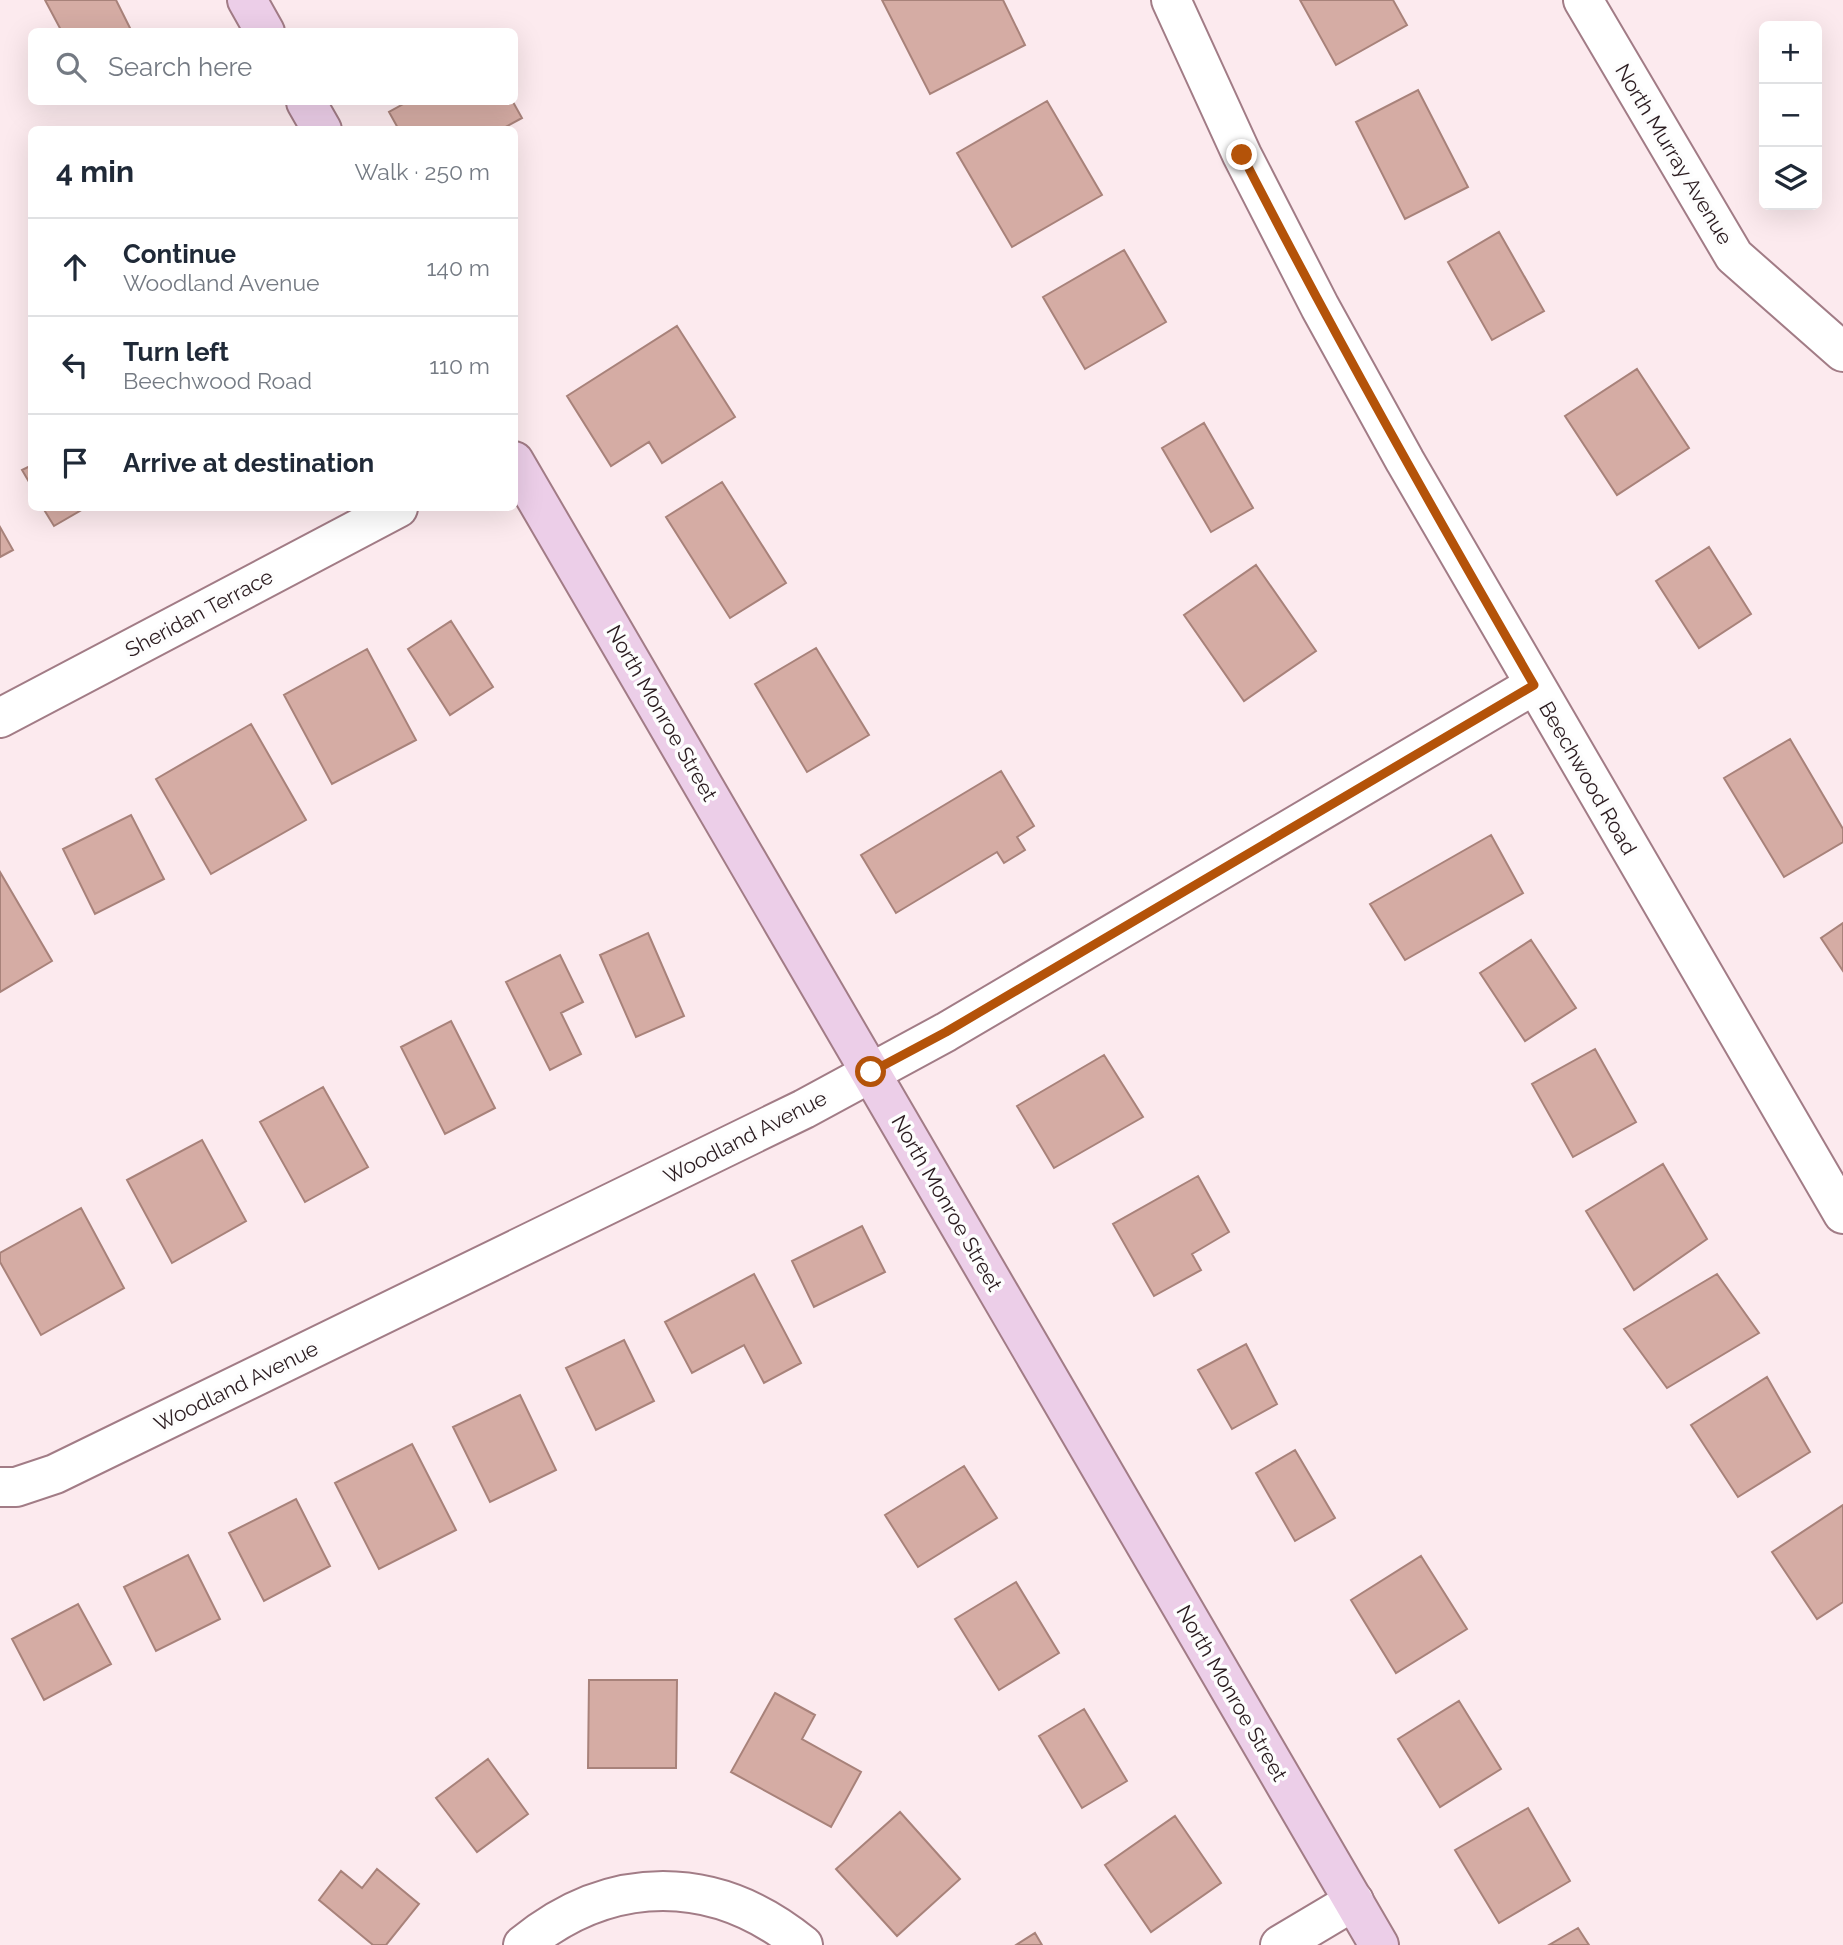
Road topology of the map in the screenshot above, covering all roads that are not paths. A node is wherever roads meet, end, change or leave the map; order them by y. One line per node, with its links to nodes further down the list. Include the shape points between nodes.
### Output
1 (247, 0): 4 (main road)
2 (1171, 0): 10 (street, Beechwood Road, via 1242,155 1320,307)
3 (1583, 0): 7 (street, North Murray Avenue, via 1734,256)
4 (263, 28)
5 (308, 105): 6 (main road)
6 (320, 126)
7 (1843, 352)
8 (518, 468): 12 (main road, North Monroe Street)
9 (392, 511): 11 (street, Sheridan Terrace)
10 (1534, 685): 12 (street, Woodland Avenue); 13 (street, Beechwood Road)
11 (0, 718)
12 (871, 1072): 14 (street, Woodland Avenue, via 778,1122 55,1474 16,1487); 15 (main road, North Monroe Street)
13 (1843, 1214)
14 (0, 1487)
15 (1354, 1901): 18 (street); 19 (main road, North Monroe Street)
16 (523, 1945): 17 (street, via 586,1905 628,1894 669,1891 709,1895 747,1908)
17 (803, 1945)
18 (1280, 1945)
19 (1380, 1945)

